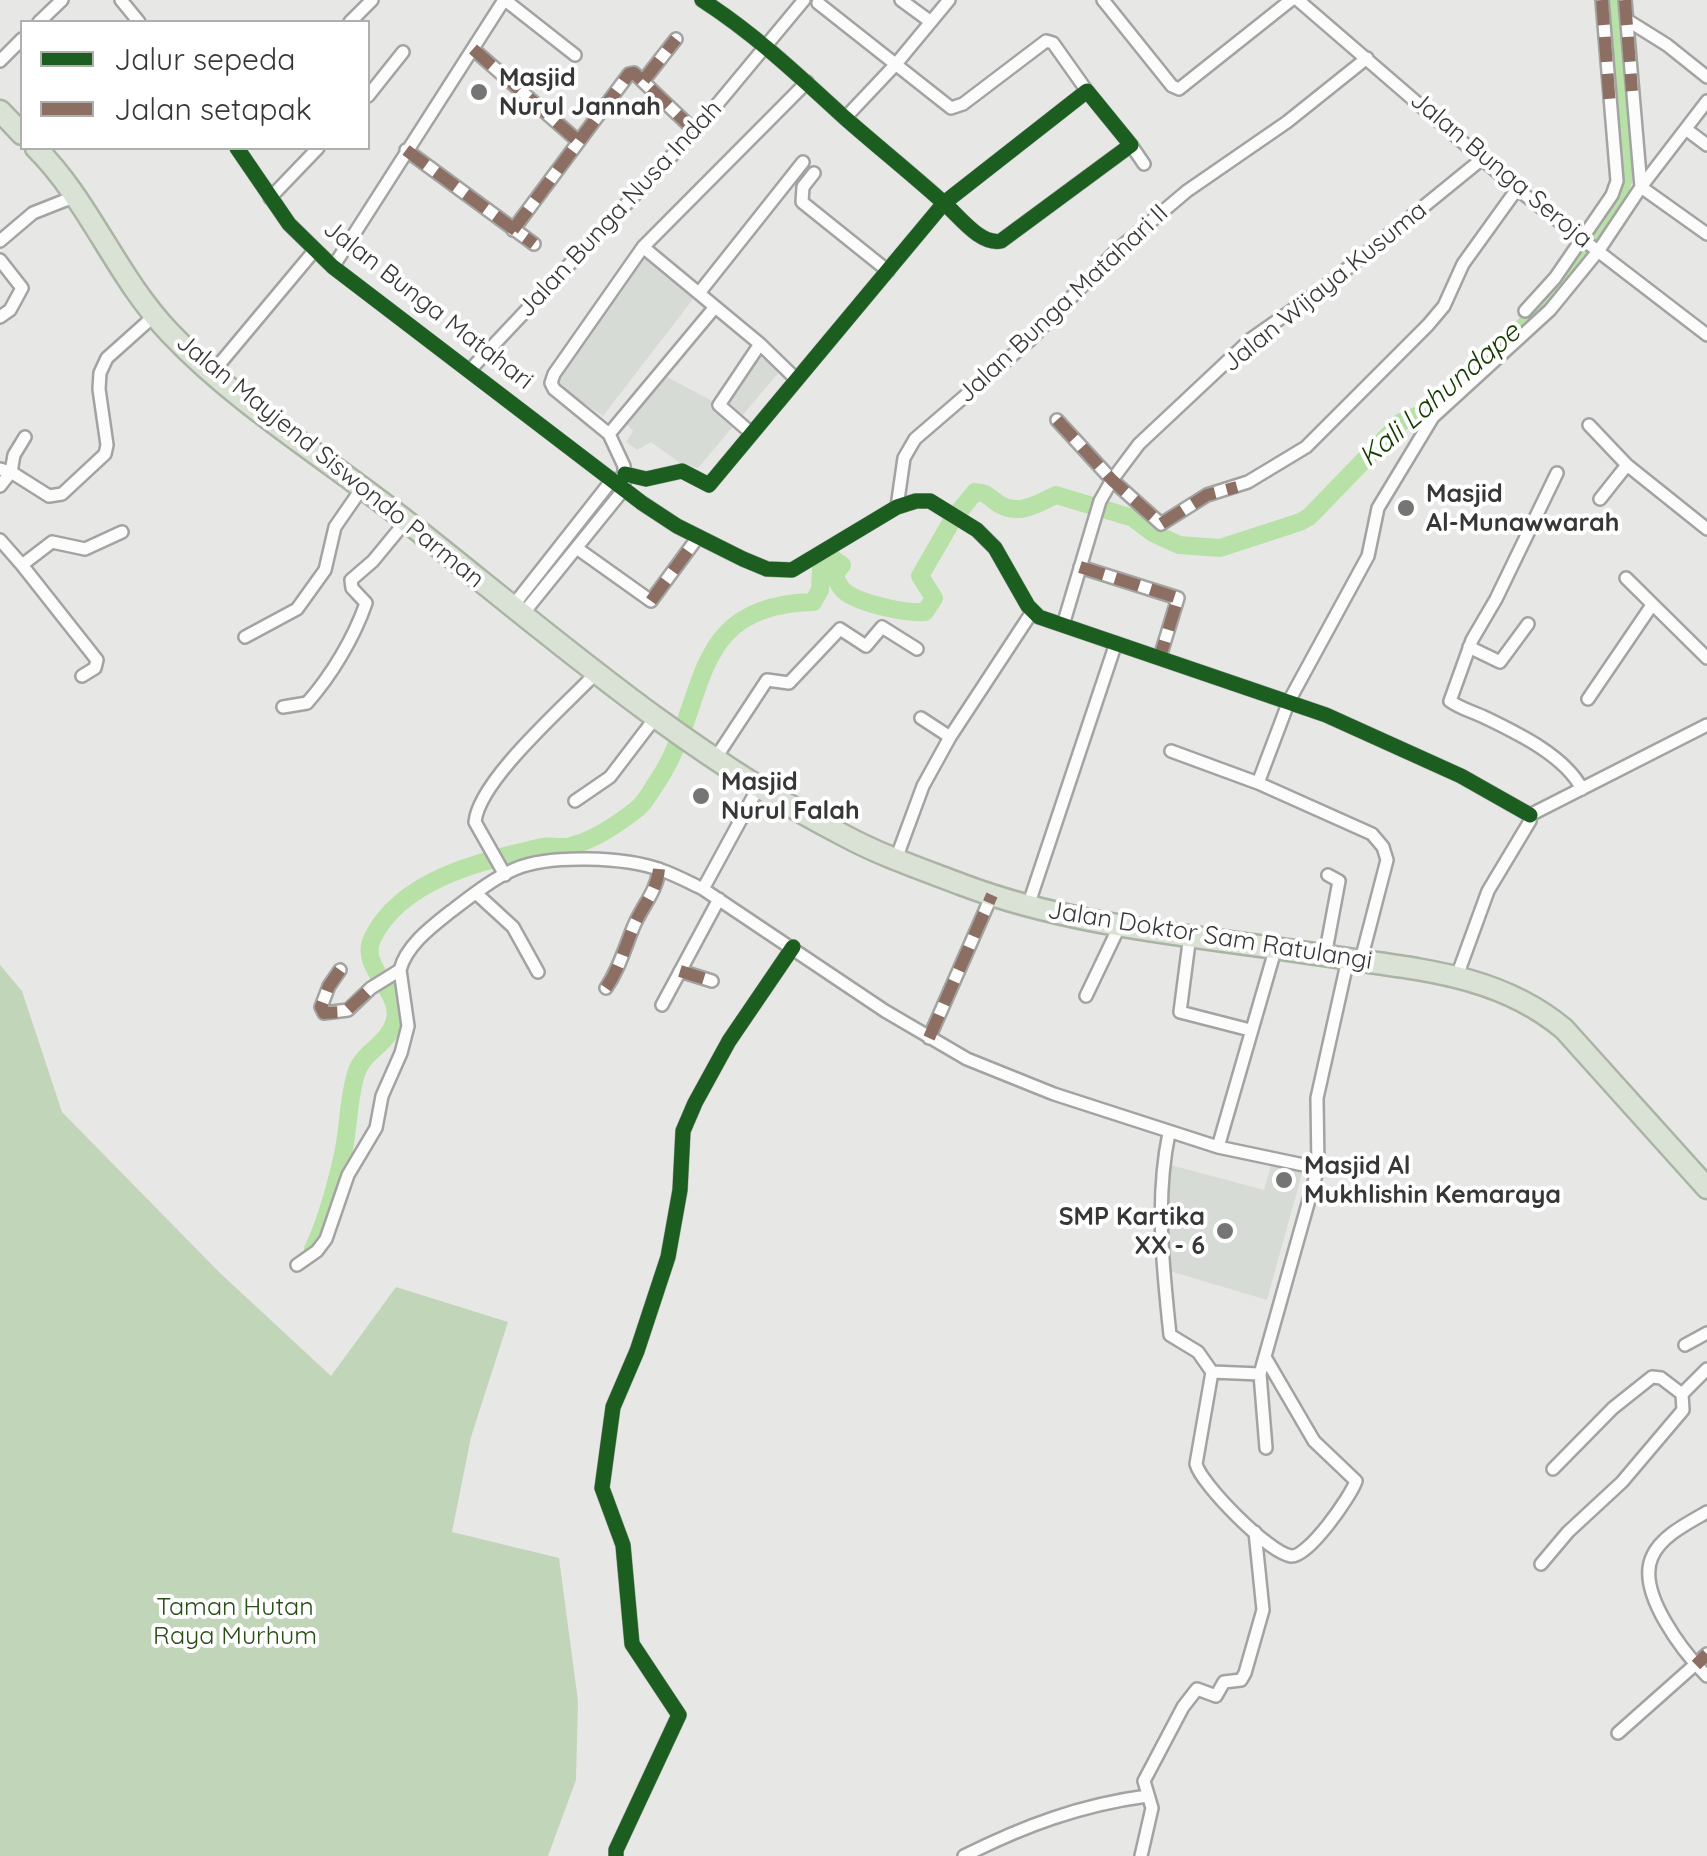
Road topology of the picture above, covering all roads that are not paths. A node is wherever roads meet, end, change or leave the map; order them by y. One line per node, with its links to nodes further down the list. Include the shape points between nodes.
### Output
1 (62, 0): 15 (street)
2 (120, 0): 16 (street)
3 (372, 0): 17 (street)
4 (505, 0): 23 (street); 25 (street)
5 (702, 0): 22 (street)
6 (804, 0): 22 (street, Jalan Bunga Nusa Indah)
7 (901, 0): 19 (street)
8 (949, 0): 19 (street)
9 (1102, 0): 10 (street, via 1179,89)
10 (1290, 0)
11 (1298, 0): 26 (street, Jalan Bunga Seroja)
12 (1602, 0): 44 (street)
13 (1625, 0): 18 (street)
14 (818, 2): 28 (street)
15 (41, 20)
16 (136, 20)
17 (352, 20)
18 (1627, 20): 29 (street); 42 (street)
19 (930, 22): 28 (street)
20 (676, 39): 30 (street)
21 (20, 41): 27 (street)
22 (768, 46): 31 (street); 38 (street, Jalan Bunga Nusa Indah)
23 (473, 49): 40 (street); 48 (street)
24 (402, 52): 33 (street)
25 (575, 55)
26 (1367, 58): 49 (street, Jalan Bunga Seroja); 93 (street, Jalan Bunga Matahari II, via 1187,191 915,439 904,458)
27 (0, 61)
28 (896, 64): 32 (street, via 955,108 1041,42 1050,42); 36 (street)
29 (1707, 77)
30 (644, 80): 38 (street); 40 (street, via 629,74)
31 (807, 82): 36 (street); 64 (street)
32 (1087, 91): 41 (street); 58 (street)
33 (370, 93)
34 (1707, 101): 37 (street)
35 (0, 111): 39 (highway)
36 (845, 118): 58 (street)
37 (1688, 130): 43 (street); 53 (street)
38 (695, 131): 77 (street, Jalan Bunga Nusa Indah)
39 (20, 132)
40 (578, 141): 59 (street)
41 (1131, 144): 51 (street); 58 (street, via 998,243 981,237)
42 (1634, 144): 44 (street); 53 (street)
43 (1707, 144)
44 (1614, 146): 61 (street, via 1616,186)
45 (38, 150): 56 (highway, Jalan Mayjend Siswondo Parman)
46 (238, 150): 57 (street, Jalan Bunga Matahari)
47 (316, 150): 57 (street)
48 (406, 150): 59 (street); 68 (street)
49 (1482, 159): 55 (street, Jalan Bunga Seroja); 88 (street, Jalan Wijaya Kusuma, via 1251,339 1139,444)
50 (802, 162): 70 (street)
51 (1144, 164)
52 (814, 173): 69 (street, via 803,186 802,202)
53 (1644, 173): 54 (street)
54 (1641, 187): 60 (street); 65 (street)
55 (1517, 190): 61 (street, Jalan Bunga Seroja); 88 (street, via 1463,264 1436,316 1306,447 1162,524)
56 (76, 196): 62 (street, via 32,213); 73 (highway, Jalan Mayjend Siswondo Parman)
57 (270, 198): 66 (street, Jalan Bunga Matahari)
58 (944, 203): 69 (street)
59 (514, 230): 63 (street)
60 (1707, 234)
61 (1581, 238): 65 (street, Jalan Bunga Seroja); 72 (street)
62 (0, 241)
63 (534, 244)
64 (643, 247): 70 (street); 83 (street, via 551,380)
65 (1598, 249): 75 (street, Jalan Bunga Seroja); 117 (street, via 1550,310 1433,416 1378,508 1368,556)
66 (314, 252): 68 (street, Jalan Bunga Matahari); 78 (street)
67 (0, 260): 74 (street, via 22,288)
68 (332, 267): 77 (street, Jalan Bunga Matahari)
69 (888, 272): 79 (street)
70 (699, 294): 71 (street)
71 (715, 307): 76 (street); 83 (street)
72 (1525, 311)
73 (154, 316): 78 (highway, Jalan Mayjend Siswondo Parman); 86 (street, via 100,373 106,454 52,496)
74 (0, 317)
75 (1707, 335)
76 (760, 344): 79 (street); 82 (street, via 719,406)
77 (470, 370): 89 (street, Jalan Bunga Matahari)
78 (212, 373): 91 (highway, Jalan Mayjend Siswondo Parman)
79 (796, 378): 82 (street)
80 (1057, 420): 88 (street)
81 (1589, 426): 85 (street)
82 (750, 432): 89 (street, via 709,485 682,471)
83 (609, 434): 89 (street, via 622,459)
84 (25, 437): 86 (street)
85 (1627, 465): 92 (street); 95 (street)
86 (6, 471): 90 (street)
87 (1557, 474): 110 (street)
88 (1112, 480): 101 (street, Jalan Wijaya Kusuma)
89 (621, 481): 97 (street, Jalan Bunga Matahari); 99 (street); 104 (street)
90 (0, 486)
91 (362, 488): 94 (highway, Jalan Mayjend Siswondo Parman); 108 (street, via 334,527 325,570 296,609)
92 (1600, 498)
93 (898, 507): 97 (street, Jalan Bunga Matahari, via 792,570 767,570); 105 (street, via 923,500 977,530 996,548)
94 (406, 521): 104 (highway, Jalan Mayjend Siswondo Parman); 118 (street, via 351,580 366,603 323,681 306,703)
95 (1707, 529)
96 (122, 532): 100 (street, via 85,548 52,542)
97 (698, 537): 99 (street, via 650,600)
98 (0, 540): 100 (street)
99 (578, 548): 104 (street)
100 (22, 564): 115 (street, via 97,660)
101 (1080, 567): 107 (street, Jalan Wijaya Kusuma); 112 (street, via 1178,598)
102 (1626, 578): 103 (street)
103 (1652, 605): 113 (street); 116 (street)
104 (517, 611): 114 (highway, Jalan Mayjend Siswondo Parman)
105 (1032, 612): 107 (street); 122 (street)
106 (1528, 624): 110 (street, via 1500,662)
107 (1063, 625): 109 (street)
108 (245, 637)
109 (1116, 642): 112 (street); 138 (street)
110 (1469, 647): 127 (street, via 1451,702 1543,751 1572,771)
111 (917, 649): 124 (street, via 882,627 866,646 840,628 789,683 767,680)
112 (1160, 657): 117 (street)
113 (1707, 658)
114 (596, 673): 121 (highway, Jalan Mayjend Siswondo Parman); 131 (street, via 482,797 476,822)
115 (82, 676)
116 (1588, 699)
117 (1290, 702): 125 (street); 129 (street, via 1394,744)
118 (283, 706)
119 (921, 718): 122 (street)
120 (1707, 725): 127 (street)
121 (671, 730): 124 (highway, Jalan Doktor Sam Ratulangi); 128 (street)
122 (950, 736): 130 (street)
123 (1172, 751): 125 (street)
124 (714, 759): 126 (highway, Jalan Doktor Sam Ratulangi)
125 (1258, 784): 144 (street, via 1372,834 1383,847 1387,860)
126 (758, 788): 130 (highway, Jalan Doktor Sam Ratulangi); 134 (street)
127 (1582, 789): 129 (street)
128 (576, 801)
129 (1530, 815): 149 (street, via 1476,918)
130 (896, 859): 136 (highway, Jalan Doktor Sam Ratulangi)
131 (501, 865): 132 (street, via 620,862); 135 (street)
132 (659, 869): 134 (street); 151 (street)
133 (1328, 875): 143 (street, via 1339,882)
134 (704, 890): 137 (street)
135 (477, 894): 147 (street, via 518,934); 148 (street, via 420,939)
136 (992, 896): 138 (highway, Jalan Doktor Sam Ratulangi); 155 (street)
137 (720, 899): 141 (street); 146 (street)
138 (1028, 906): 139 (highway, Jalan Doktor Sam Ratulangi)
139 (1120, 925): 140 (highway, Jalan Doktor Sam Ratulangi); 152 (street)
140 (1190, 934): 142 (highway, Jalan Doktor Sam Ratulangi); 154 (street, via 1180,1012)
141 (793, 947): 155 (street); 178 (street, via 730,1041 683,1131 668,1257 613,1407 602,1488 623,1545 632,1644 679,1715)
142 (1276, 947): 143 (highway, Jalan Doktor Sam Ratulangi); 154 (street)
143 (1325, 956): 144 (highway, Jalan Doktor Sam Ratulangi)
144 (1355, 960): 149 (highway, Jalan Doktor Sam Ratulangi); 158 (street, via 1317,1098)
145 (340, 970): 148 (street, via 324,996 324,1014 348,1010)
146 (680, 970): 150 (street); 153 (street)
147 (538, 972)
148 (394, 973): 160 (street, via 408,1026 401,1053 326,1239)
149 (1456, 976): 159 (highway, Jalan Doktor Sam Ratulangi, via 1514,995 1553,1020)
150 (712, 981)
151 (606, 988)
152 (1086, 996)
153 (662, 1004)
154 (1250, 1030): 157 (street)
155 (929, 1038): 156 (street, via 1010,1078)
156 (1169, 1133): 157 (street); 165 (street, via 1161,1178 1170,1335 1198,1352)
157 (1218, 1146): 158 (street)
158 (1318, 1168): 163 (street)
159 (1707, 1188)
160 (297, 1264)
161 (1707, 1333): 162 (street)
162 (1685, 1345)
163 (1265, 1357): 166 (street); 171 (street, via 1314,1442 1356,1480 1340,1510 1298,1555 1287,1555)
164 (1707, 1369): 167 (street)
165 (1212, 1372): 166 (street); 171 (street, via 1197,1470)
166 (1260, 1374): 168 (street)
167 (1682, 1394): 169 (street, via 1652,1377); 172 (street, via 1683,1410)
168 (1266, 1448)
169 (1553, 1469)
170 (1707, 1512): 174 (street, via 1662,1542 1648,1572 1675,1642)
171 (1256, 1532): 177 (street, via 1264,1610 1245,1673 1224,1682 1216,1696 1194,1691 1146,1774)
172 (1541, 1564)
173 (1707, 1654): 174 (street)
174 (1696, 1665): 175 (street); 176 (street)
175 (1707, 1676)
176 (1618, 1733)
177 (1147, 1796): 179 (street, via 1068,1811); 180 (street, via 1152,1813)
178 (616, 1856)
179 (964, 1856)
180 (1141, 1856)

